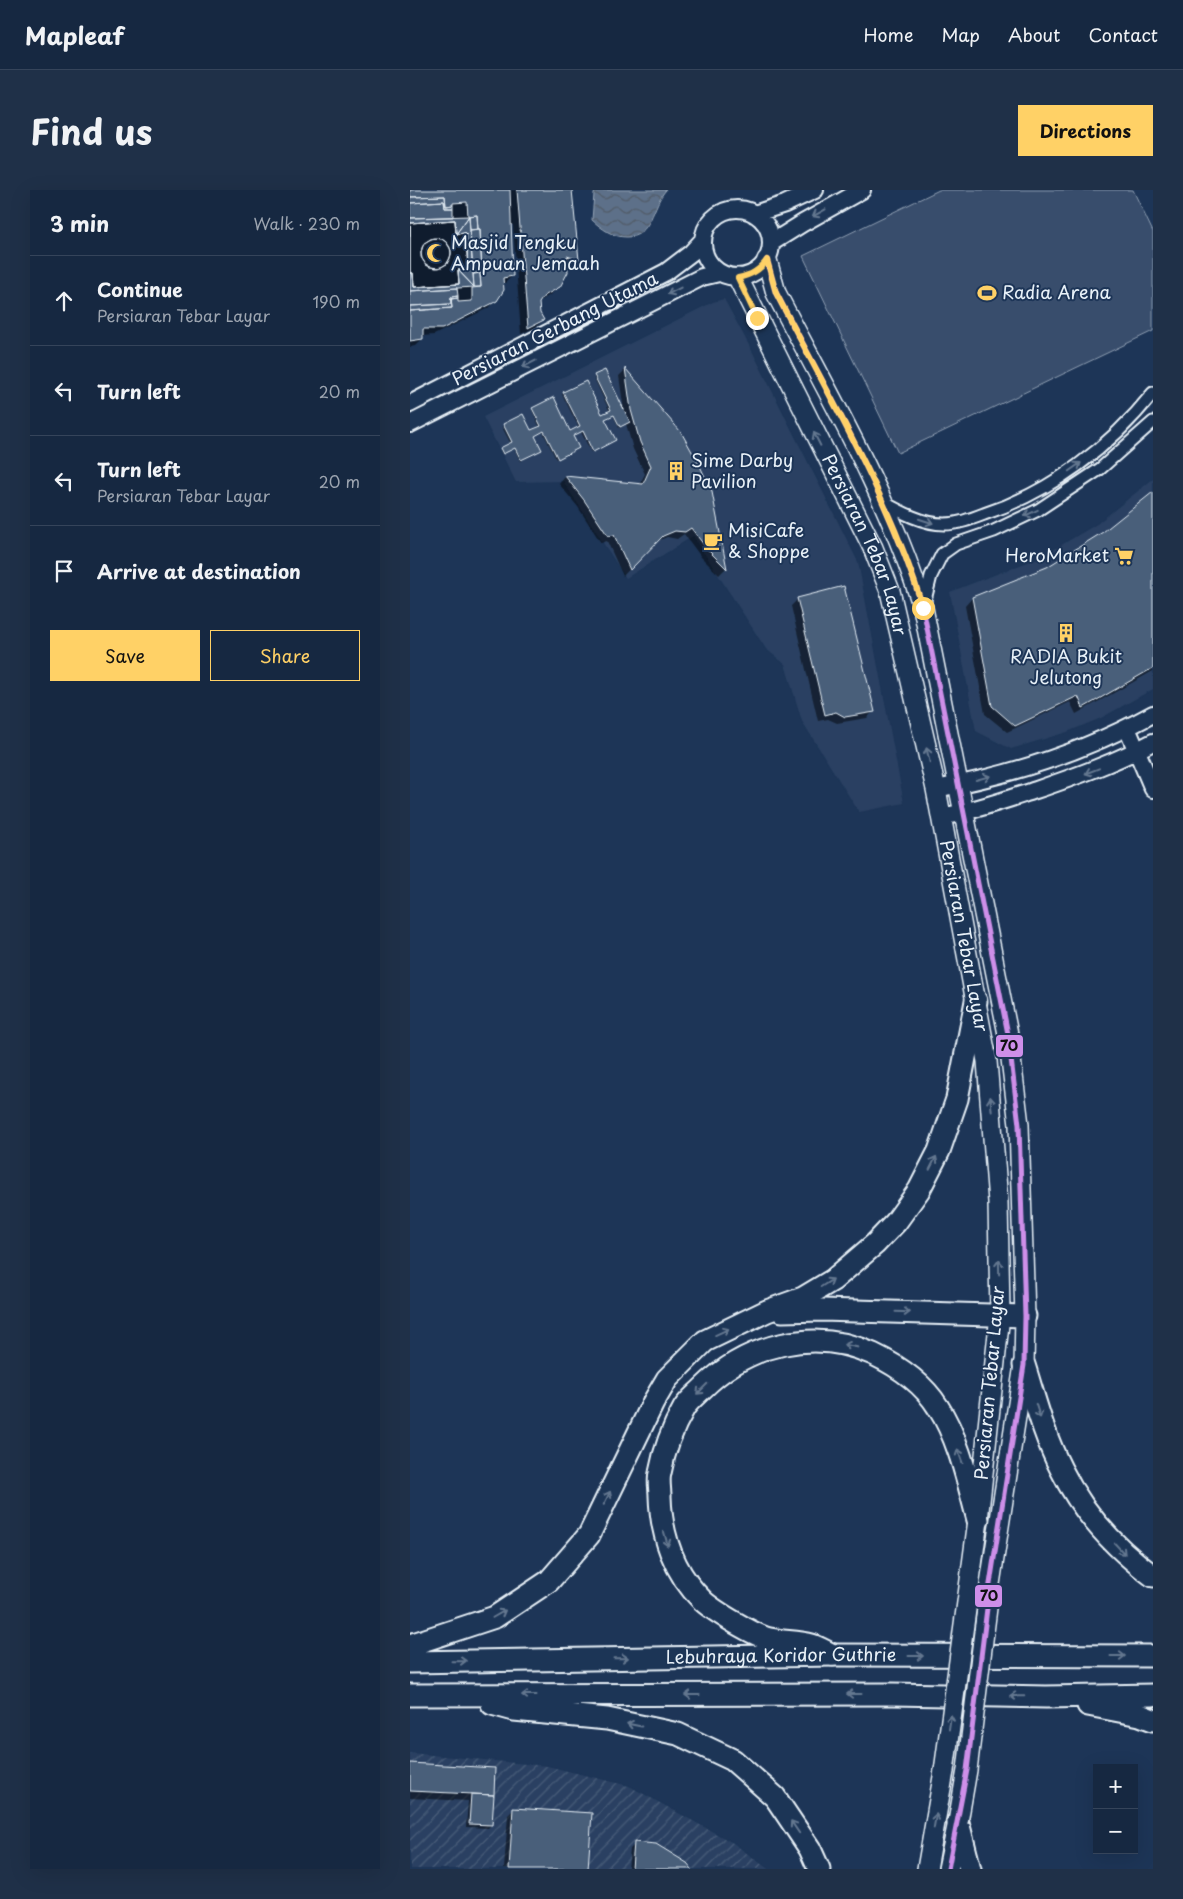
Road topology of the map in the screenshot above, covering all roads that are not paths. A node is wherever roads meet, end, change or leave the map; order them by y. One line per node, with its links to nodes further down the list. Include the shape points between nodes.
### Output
1 (815, 190): 3 (main road, Persiaran Gerbang Utama)
2 (862, 190): 5 (main road, one-way to 5, via 803,222)
3 (754, 214): 4 (main road, Persiaran Gerbang Utama, via 740,209 719,214 705,230); 5 (main road, via 769,230)
4 (702, 240): 6 (main road, via 706,259); 9 (main road, Persiaran Gerbang Utama, via 666,272)
5 (769, 251): 7 (main road, via 760,269); 12 (main road, Persiaran Tebar Layar, via 776,293)
6 (720, 273): 7 (main road); 11 (main road, Persiaran Gerbang Utama, one-way to 11, via 702,277)
7 (738, 278): 19 (main road, Persiaran Tebar Layar, one-way to 7, via 890,591 879,561)
8 (1153, 393): 12 (street, one-way to 8, via 900,512 933,524 964,521 999,509 1029,496 1098,450)
9 (410, 404)
10 (1153, 422): 13 (street, one-way to 13, via 1100,469 1038,510 956,544 942,554 931,576)
11 (410, 424)
12 (882, 501): 13 (main road, Persiaran Tebar Layar)
13 (923, 608): 18 (main road, Persiaran Tebar Layar)
14 (1153, 714): 15 (main road)
15 (1127, 728): 17 (main road); 18 (main road, one-way to 15, via 1060,756)
16 (1153, 742): 17 (main road)
17 (1136, 751): 20 (main road); 21 (main road, one-way to 21, via 1078,776)
18 (957, 785): 19 (main road); 21 (main road, Persiaran Tebar Layar)
19 (936, 788): 22 (main road, Persiaran Tebar Layar)
20 (1153, 788)
21 (963, 813): 22 (main road); 26 (main road, Persiaran Tebar Layar, via 1008,1034 1020,1125)
22 (941, 817): 23 (main road, Persiaran Tebar Layar)
23 (976, 1002): 24 (highway, one-way to 23, via 803,1298 833,1280 875,1244 919,1190 939,1151 957,1099); 25 (main road, Persiaran Tebar Layar, one-way to 23, via 998,1202 987,1060)
24 (767, 1311): 25 (highway, one-way to 25); 30 (highway, one-way to 24, via 495,1617 549,1581 588,1535 652,1403 667,1379 705,1341)
25 (1000, 1315): 26 (highway); 28 (main road, Persiaran Tebar Layar)
26 (1025, 1316): 27 (main road, Persiaran Tebar Layar)
27 (1024, 1364): 29 (highway, one-way to 29, via 1061,1471 1092,1518 1127,1556); 39 (main road, Persiaran Tebar Layar, bridge)
28 (978, 1520): 31 (highway, one-way to 31, via 960,1456 938,1407 918,1384 892,1363 857,1347 822,1340 799,1341 757,1352 730,1365 710,1380 685,1406 659,1474 660,1518 670,1553 703,1601 726,1617 767,1639 812,1645); 41 (main road, Persiaran Tebar Layar, one-way to 28, bridge, via 944,1771)
29 (1153, 1576)
30 (410, 1645)
31 (832, 1655): 32 (highway, Lebuhraya Koridor Guthrie, one-way to 32); 33 (highway, Lebuhraya Koridor Guthrie, one-way to 31)
32 (1153, 1656)
33 (410, 1662)
34 (410, 1695): 36 (highway, Lebuhraya Koridor Guthrie)
35 (1153, 1695): 37 (highway, Lebuhraya Koridor Guthrie)
36 (454, 1696): 37 (highway, Lebuhraya Koridor Guthrie, one-way to 36); 40 (highway, one-way to 36, via 810,1849 775,1797 733,1760 702,1745 678,1734 607,1719 514,1710)
37 (1046, 1696): 38 (highway)
38 (1153, 1720)
39 (958, 1822): 42 (main road, Persiaran Tebar Layar); 43 (highway)
40 (819, 1869)
41 (927, 1869)
42 (948, 1869)
43 (970, 1869)

